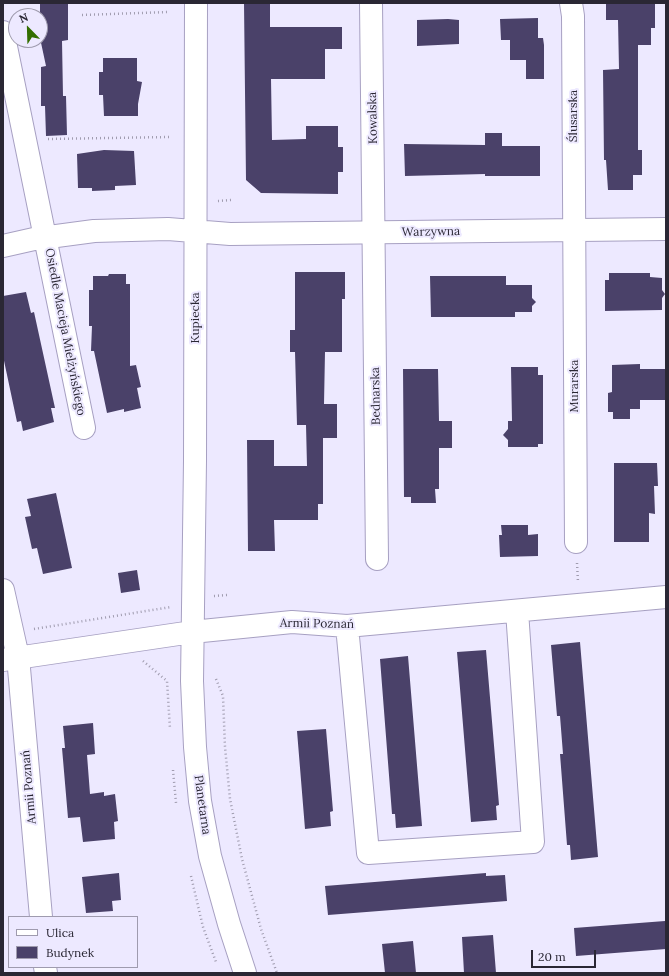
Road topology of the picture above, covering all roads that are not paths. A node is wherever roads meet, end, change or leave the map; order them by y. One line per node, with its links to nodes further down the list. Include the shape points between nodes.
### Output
1 (196, 3): 6 (street, Kupiecka)
2 (371, 3): 8 (street, Kowalska)
3 (571, 3): 7 (street, Ślusarska)
4 (3, 32): 9 (street, Osiedle Macieja Mielżyńskiego)
5 (666, 229): 7 (street, Warzywna)
6 (196, 230): 8 (street, Warzywna, via 230,234); 9 (street, Osiedle Macieja Mielżyńskiego, via 94,231); 18 (street, Kupiecka)
7 (574, 230): 8 (street, Warzywna); 12 (street, Murarska)
8 (374, 233): 13 (street, Bednarska)
9 (45, 237): 10 (street, Osiedle Macieja Mielżyńskiego); 11 (street, Osiedle Macieja Mielżyńskiego)
10 (3, 246)
11 (84, 428)
12 (576, 542)
13 (377, 559)
14 (3, 590): 19 (street, Armii Poznań, via 13,632)
15 (666, 597): 16 (street, Armii Poznań)
16 (517, 611): 17 (street, Armii Poznań); 17 (street, via 534,842 368,853)
17 (347, 626): 18 (street, Armii Poznań, via 292,622)
18 (192, 632): 19 (street, Armii Poznań); 21 (street, Planetarna, via 194,747 200,801 210,856)
19 (10, 659): 20 (street, Armii Poznań)
20 (41, 916)
21 (245, 973)

